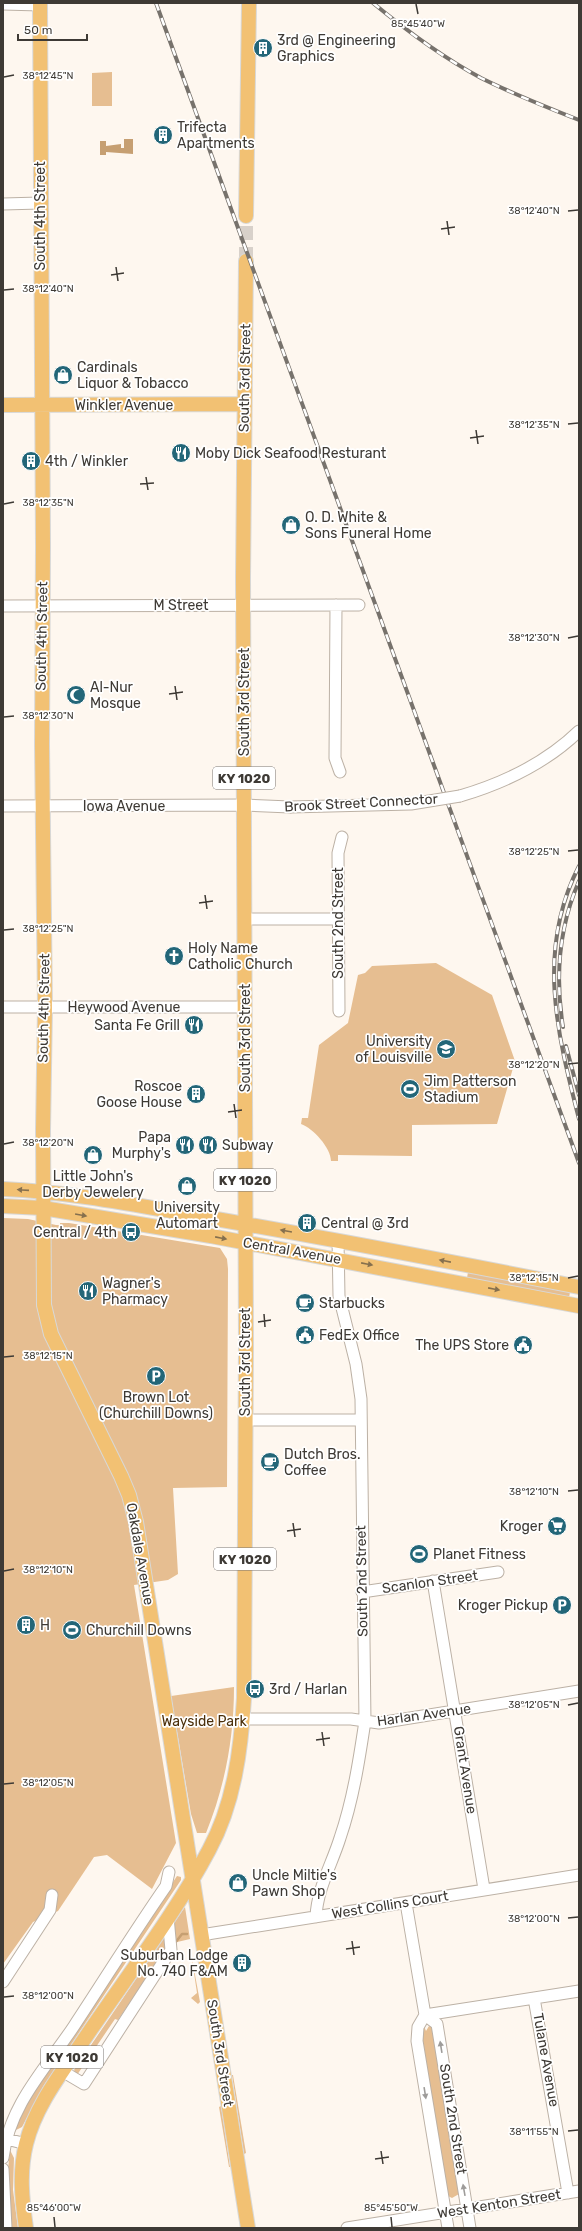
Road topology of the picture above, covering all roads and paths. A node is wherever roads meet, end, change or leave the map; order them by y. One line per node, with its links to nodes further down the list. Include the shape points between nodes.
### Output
1 (249, 3): 6 (main road)
2 (3, 4): 3 (street)
3 (40, 4): 4 (main road, South 4th Street)
4 (40, 203): 5 (street); 8 (main road, South 4th Street)
5 (3, 204)
6 (246, 216)
7 (246, 261): 9 (main road, South 3rd Street)
8 (42, 404): 9 (main road, Winkler Avenue); 10 (main road, Winkler Avenue); 15 (main road, South 4th Street)
9 (244, 404): 11 (main road, South 3rd Street / KY 1020)
10 (3, 405)
11 (244, 605): 12 (street, M Street); 15 (street, M Street); 18 (main road, South 3rd Street / KY 1020)
12 (336, 605): 13 (street, M Street); 17 (street, via 335,758)
13 (359, 605)
14 (3, 606): 15 (street, M Street)
15 (43, 606): 20 (main road, South 4th Street)
16 (579, 732): 18 (street, Brook Street Connector, bridge, via 557,750 516,775 460,796 411,804 290,807)
17 (340, 772)
18 (244, 805): 20 (street, Iowa Avenue); 22 (main road, South 3rd Street / KY 1020)
19 (3, 806): 20 (street, Iowa Avenue)
20 (43, 806): 25 (main road, South 4th Street)
21 (342, 837): 23 (street, South 2nd Street, via 338,853)
22 (245, 919): 23 (street); 26 (main road, South 3rd Street / KY 1020)
23 (338, 919): 27 (street, South 2nd Street)
24 (3, 1007): 25 (street, Heywood Avenue)
25 (45, 1007): 26 (street, Heywood Avenue); 29 (main road, South 4th Street)
26 (245, 1007): 32 (main road, South 3rd Street / KY 1020)
27 (339, 1011)
28 (3, 1189): 29 (main road, Central Avenue, one-way to 28)
29 (43, 1192): 31 (main road, South 4th Street); 32 (main road, Central Avenue)
30 (3, 1206): 31 (main road, Central Avenue)
31 (43, 1208): 34 (main road, Central Avenue, one-way to 34); 38 (main road, South 4th Street)
32 (245, 1224): 33 (main road, Central Avenue, one-way to 32); 34 (main road, South 3rd Street / KY 1020)
33 (338, 1240): 35 (street, South 2nd Street); 36 (main road, Central Avenue, one-way to 33)
34 (246, 1242): 35 (main road, Central Avenue); 39 (main road, South 3rd Street / KY 1020)
35 (337, 1259): 37 (main road, Central Avenue, one-way to 37); 40 (street, South 2nd Street, via 339,1296 356,1364)
36 (579, 1287)
37 (579, 1306)
38 (45, 1317): 50 (main road, Oakdale Avenue, via 129,1495 136,1522)
39 (245, 1420): 40 (street); 46 (main road, South 3rd Street / KY 1020)
40 (361, 1420): 43 (street, South 2nd Street)
41 (498, 1572): 42 (street, Scanlon Street)
42 (433, 1581): 43 (street, Scanlon Street); 45 (street, Grant Avenue)
43 (362, 1592): 47 (street, South 2nd Street)
44 (579, 1691): 45 (street, Harlan Avenue)
45 (456, 1710): 47 (street, Harlan Avenue, via 379,1722); 51 (street, Grant Avenue)
46 (243, 1719): 47 (street, Harlan Avenue); 50 (main road, KY 1020, via 235,1774 226,1810 210,1849)
47 (364, 1721): 55 (street, South 2nd Street, via 358,1771 350,1807 318,1898)
48 (169, 1872): 62 (street, via 166,1886 66,2038 23,2097)
49 (579, 1875): 51 (street, West Collins Court)
50 (192, 1878): 54 (main road, KY 1020); 56 (main road, South 3rd Street)
51 (484, 1889): 53 (street, West Collins Court)
52 (52, 1895): 57 (street, via 50,1910)
53 (406, 1903): 55 (street, West Collins Court); 60 (street)
54 (168, 1917): 61 (main road, KY 1020); 61 (street, via 171,1950 84,2084)
55 (316, 1917): 56 (street, West Collins Court)
56 (201, 1935): 71 (main road, South 3rd Street)
57 (3, 1982)
58 (579, 1991): 59 (street)
59 (534, 1998): 60 (street); 66 (street, Tulane Avenue)
60 (425, 2015): 67 (street, South 2nd Street, one-way to 60, via 438,2024); 68 (street, South 2nd Street, one-way to 68, via 418,2027 417,2041)
61 (62, 2071): 63 (main road, KY 1020, via 36,2116)
62 (5, 2138): 63 (street); 64 (street)
63 (26, 2144): 70 (main road, KY 1020, via 21,2187)
64 (3, 2158)
65 (3, 2169): 69 (street)
66 (574, 2192): 67 (street, West Kenton Street)
67 (468, 2209): 68 (street, West Kenton Street); 74 (street, South 2nd Street)
68 (445, 2213): 72 (street, West Kenton Street); 73 (street, South 2nd Street)
69 (6, 2228)
70 (26, 2228)
71 (248, 2228)
72 (347, 2228)
73 (448, 2228)
74 (470, 2228)

